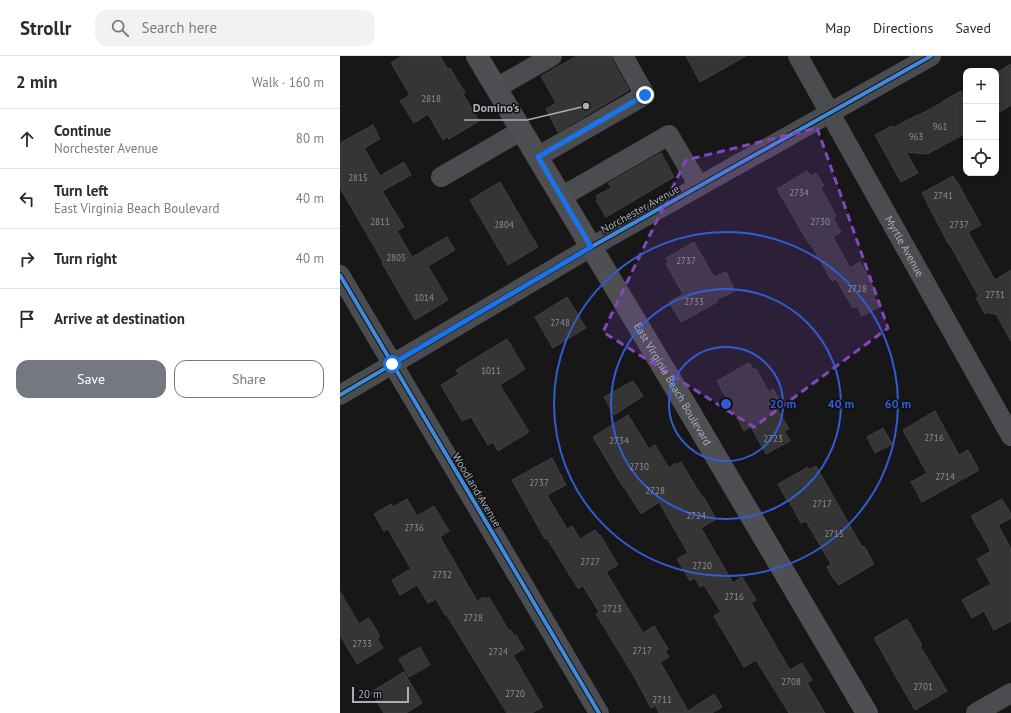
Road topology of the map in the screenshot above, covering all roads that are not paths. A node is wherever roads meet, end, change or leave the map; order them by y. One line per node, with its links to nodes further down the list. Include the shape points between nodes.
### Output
1 (477, 56): 6 (main road, East Virginia Beach Boulevard)
2 (552, 56): 6 (street)
3 (623, 56): 9 (street, via 645,95)
4 (798, 56): 7 (street, Myrtle Avenue)
5 (931, 56): 7 (street, Norchester Avenue)
6 (496, 88): 8 (main road, East Virginia Beach Boulevard)
7 (830, 112): 11 (street, Norchester Avenue); 17 (street, Myrtle Avenue)
8 (522, 130): 9 (main road, East Virginia Beach Boulevard); 10 (street)
9 (538, 157): 12 (main road, East Virginia Beach Boulevard)
10 (442, 177)
11 (699, 186): 12 (street, via 669,135); 13 (street, Norchester Avenue)
12 (561, 197): 13 (main road, East Virginia Beach Boulevard)
13 (591, 247): 15 (street, Norchester Avenue); 20 (main road, East Virginia Beach Boulevard)
14 (340, 275): 15 (street, Woodland Avenue)
15 (392, 364): 16 (street, Norchester Avenue); 19 (street, Woodland Avenue)
16 (340, 395)
17 (1011, 436)
18 (1011, 693): 21 (street)
19 (600, 713)
20 (867, 713)
21 (976, 713)

